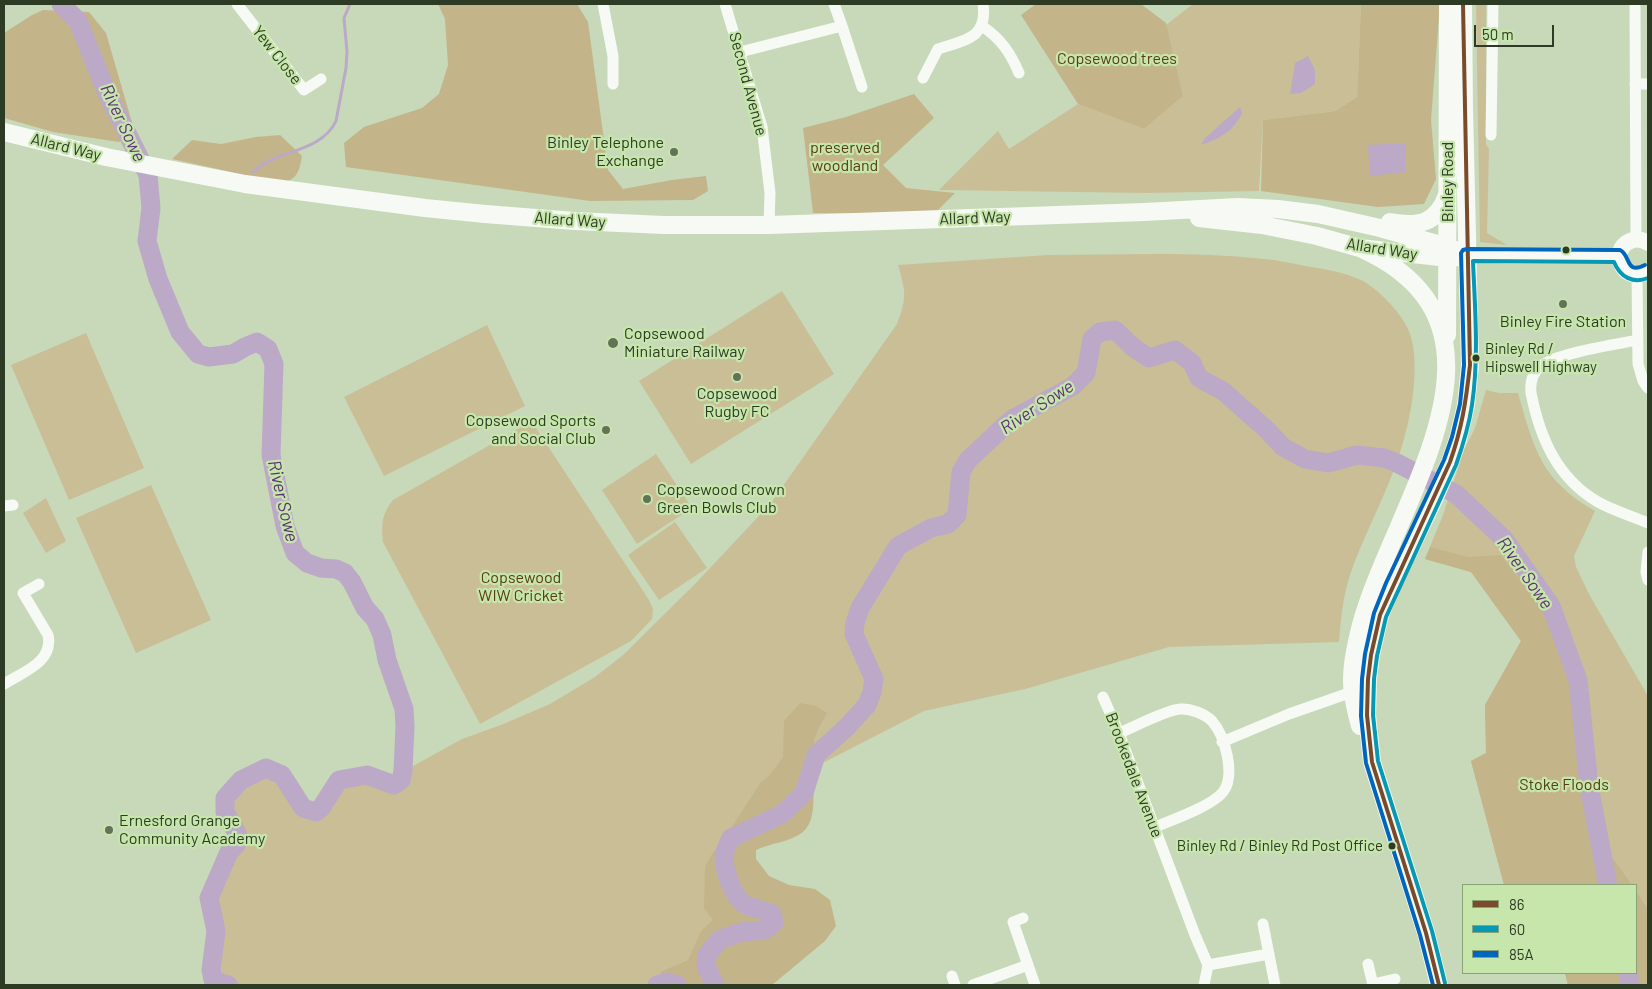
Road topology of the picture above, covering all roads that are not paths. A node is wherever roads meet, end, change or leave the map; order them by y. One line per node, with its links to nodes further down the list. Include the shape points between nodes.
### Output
1 (237, 4): 15 (street, Yew Close, via 304,90)
2 (603, 4): 16 (street, via 613,56)
3 (725, 4): 12 (street, Second Avenue)
4 (834, 4): 10 (street)
5 (983, 4): 11 (street)
6 (1448, 4): 22 (main road, Binley Road)
7 (1463, 4): 29 (main road, Binley Road, via 1464,136)
8 (1493, 4): 21 (street)
9 (1635, 4): 17 (street)
10 (842, 26): 12 (street); 19 (street)
11 (982, 26): 13 (street, via 1004,44); 14 (street, via 970,38 938,49)
12 (740, 52): 25 (street, Second Avenue, via 762,127 770,193)
13 (1019, 74)
14 (923, 78)
15 (322, 79)
16 (613, 84)
17 (1635, 84): 18 (street); 26 (street)
18 (1648, 84)
19 (862, 88)
20 (4, 132): 25 (main road, Allard Way, via 168,170 425,208 575,221)
21 (1491, 135)
22 (1448, 194): 24 (main road, Allard Way, via 1434,216 1417,225); 28 (main road, Binley Road)
23 (1144, 212): 24 (main road, Allard Way, via 1238,207); 25 (main road, Allard Way); 27 (main road, Allard Way, via 1262,225)
24 (1318, 214): 28 (main road, Allard Way, via 1380,228)
25 (769, 225)
26 (1642, 241): 30 (street, via 1625,244)
27 (1360, 248): 28 (main road, Allard Way); 33 (main road, via 1393,265 1418,288 1443,333)
28 (1448, 253): 29 (main road, Allard Way); 33 (main road, Binley Road)
29 (1471, 255): 30 (street); 35 (main road, via 1457,265 1456,365); 43 (main road, Binley Road, via 1470,365 1466,405 1458,438 1436,495 1380,616 1368,679)
30 (1619, 256): 31 (street, via 1624,269 1630,273)
31 (1643, 273): 32 (street)
32 (1637, 340): 34 (street, via 1638,364); 36 (street, via 1546,361 1535,372 1530,386 1546,443 1563,474 1598,502)
33 (1447, 360): 35 (main road)
34 (1648, 388)
35 (1444, 390): 41 (main road, via 1426,462 1372,588 1358,637)
36 (1648, 523)
37 (1648, 552): 38 (street)
38 (1648, 580)
39 (39, 584): 40 (street, via 24,593 48,635 48,652 40,661)
40 (4, 684)
41 (1352, 692): 43 (street); 45 (street); 46 (main road)
42 (1103, 697): 44 (street, Brookedale Avenue)
43 (1367, 704): 46 (main road, Binley Road)
44 (1120, 733): 45 (street, via 1180,709 1191,710 1210,720); 47 (street, Brookedale Avenue)
45 (1222, 742): 47 (street, via 1230,769 1224,791 1215,800)
46 (1372, 762): 60 (main road, Binley Road, via 1408,872)
47 (1155, 827): 51 (street, Brookedale Avenue)
48 (1023, 918): 53 (street, via 1013,922)
49 (1263, 924): 50 (street)
50 (1269, 954): 51 (street); 58 (street)
51 (1208, 964): 57 (street)
52 (1368, 964): 59 (street)
53 (1028, 965): 55 (street); 56 (street)
54 (1395, 979): 59 (street)
55 (974, 985)
56 (1035, 985)
57 (1204, 985)
58 (1275, 985)
59 (1373, 985)
60 (1439, 985)

